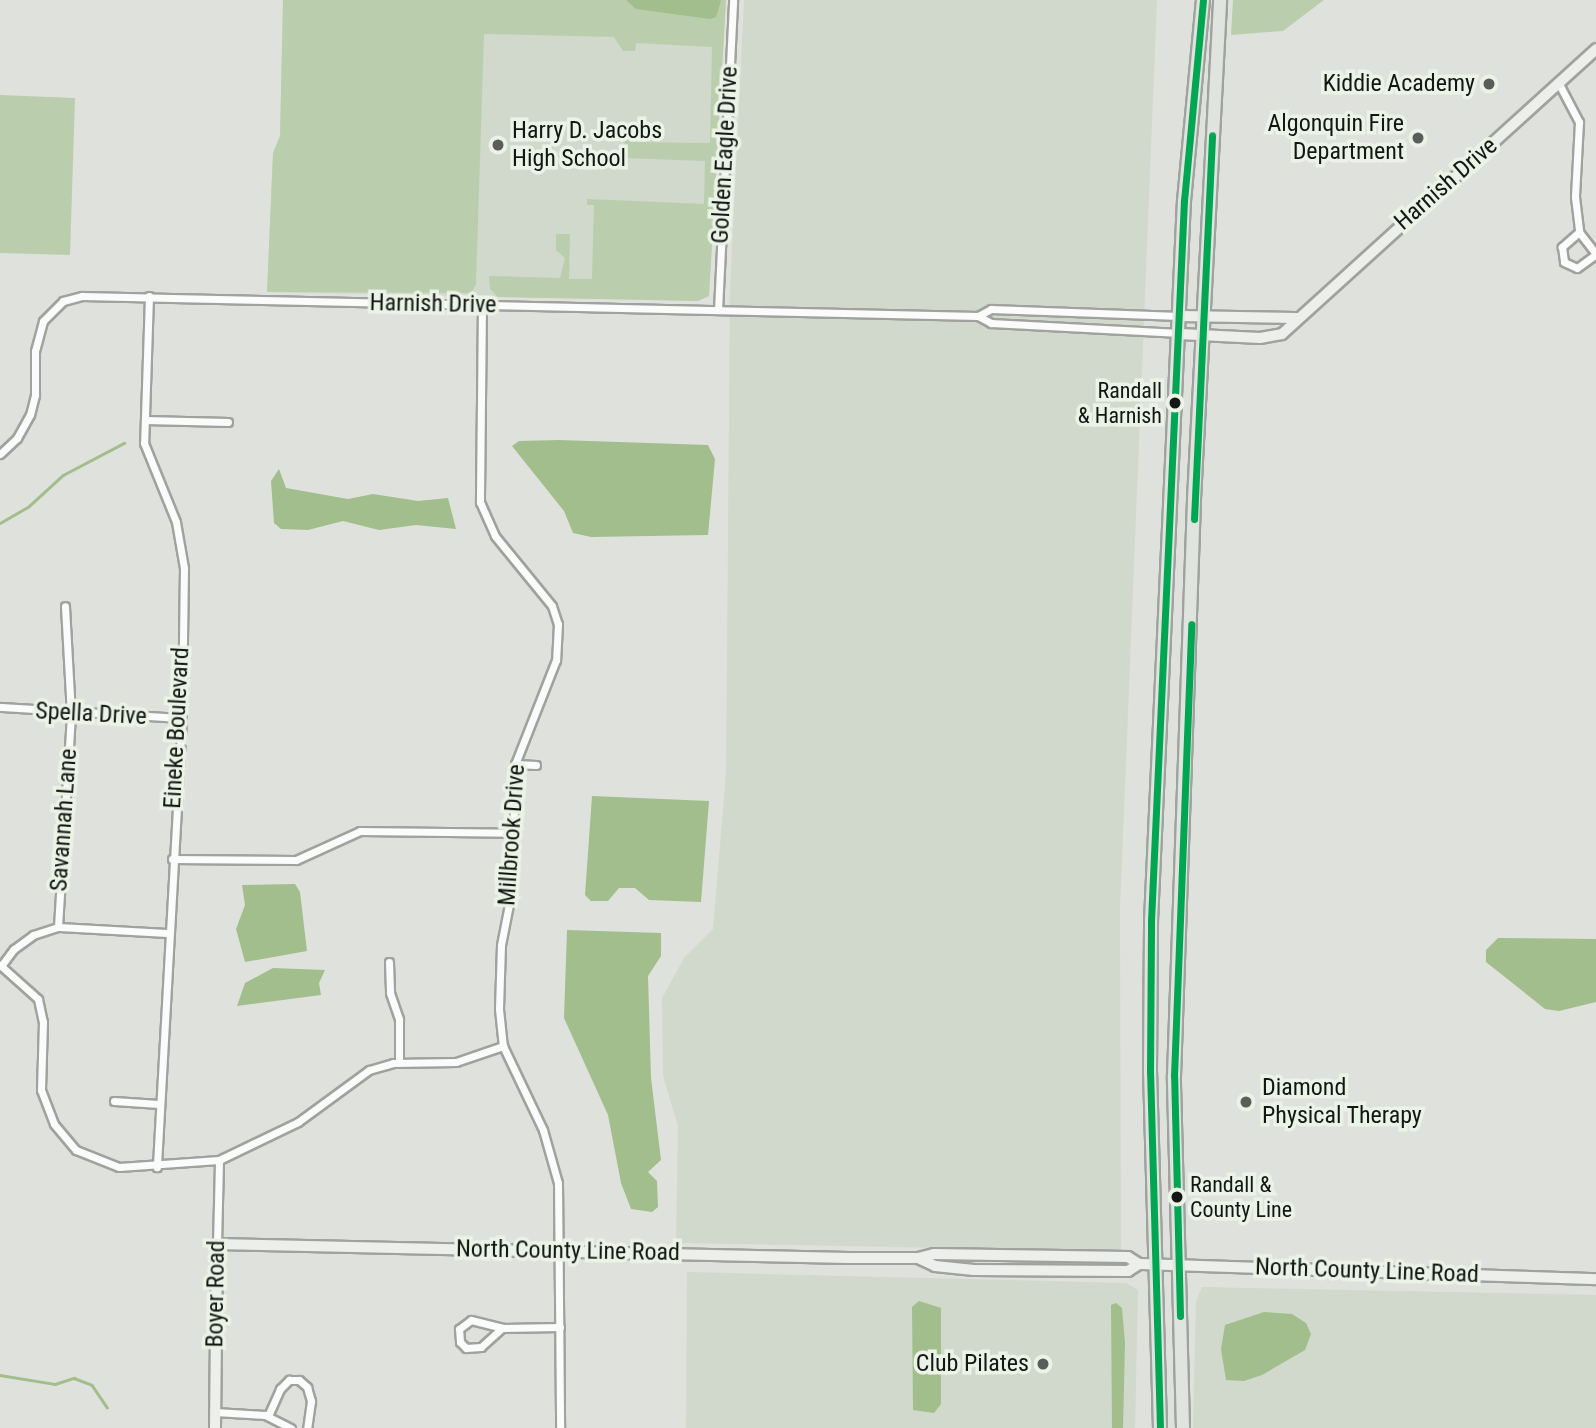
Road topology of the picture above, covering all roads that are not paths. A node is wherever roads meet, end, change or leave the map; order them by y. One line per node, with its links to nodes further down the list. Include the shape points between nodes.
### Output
1 (733, 0): 10 (street, Golden Eagle Drive)
2 (1203, 0): 12 (main road, via 1184,201)
3 (1220, 0): 13 (main road)
4 (1596, 48): 5 (street, Harnish Drive)
5 (1559, 84): 6 (street, via 1579,121 1575,197); 14 (street, Harnish Drive)
6 (1579, 232): 7 (street); 7 (street, via 1562,247 1564,262 1577,268)
7 (1596, 254)
8 (149, 296): 9 (street, Harnish Drive); 17 (street, Eineke Boulevard); 19 (street, Harnish Drive, via 82,296 63,302 49,314 38,332 30,415 17,438)
9 (482, 304): 10 (street, Harnish Drive); 24 (street, Millbrook Drive, via 480,502 495,536 552,606 558,624 556,660)
10 (718, 310): 11 (street, Harnish Drive)
11 (978, 316): 12 (street, Harnish Drive, via 991,309); 15 (street, Harnish Drive, via 991,323)
12 (1181, 316): 13 (street, Harnish Drive); 15 (main road)
13 (1205, 317): 14 (street, Harnish Drive); 16 (main road)
14 (1296, 318): 16 (street, Harnish Drive, via 1282,334 1272,337)
15 (1180, 334): 16 (street, Harnish Drive); 40 (main road, via 1151,921)
16 (1205, 336): 41 (main road, via 1194,499 1188,792 1174,1076)
17 (145, 420): 18 (street); 23 (street, Eineke Boulevard, via 148,462 168,500 183,555)
18 (229, 422)
19 (0, 454)
20 (65, 606): 22 (street, Savannah Lane)
21 (0, 707): 22 (street, Spella Drive)
22 (71, 714): 23 (street, Spella Drive); 28 (street, Savannah Lane)
23 (182, 718): 27 (street, Eineke Boulevard)
24 (515, 764): 25 (street); 26 (street, Millbrook Drive)
25 (536, 765)
26 (513, 833): 27 (street, via 360,831 296,860); 32 (street, Millbrook Drive, via 512,889 500,960)
27 (172, 859): 29 (street, Eineke Boulevard)
28 (58, 927): 29 (street); 31 (street, via 33,935)
29 (168, 933): 35 (street, Eineke Boulevard)
30 (389, 962): 33 (street, via 390,993 400,1019)
31 (1, 966): 37 (street, via 38,999 43,1022 41,1090 59,1132 76,1150 99,1162)
32 (503, 1046): 33 (street, via 456,1062); 39 (street, Millbrook Drive, via 550,1152 558,1183)
33 (399, 1062): 36 (street, via 362,1073 298,1122)
34 (114, 1101): 35 (street)
35 (159, 1104): 37 (street, Eineke Boulevard)
36 (219, 1160): 37 (street); 38 (street, Boyer Road)
37 (157, 1167)
38 (217, 1244): 39 (street, North County Line Road); 45 (street, Boyer Road)
39 (562, 1250): 40 (street, North County Line Road, via 918,1258 935,1266 974,1270 1128,1271 1139,1264); 43 (street, Millbrook Drive)
40 (1156, 1265): 41 (street, North County Line Road); 51 (main road)
41 (1180, 1265): 42 (street, North County Line Road); 52 (main road)
42 (1596, 1279)
43 (560, 1327): 44 (street); 50 (street, Millbrook Drive)
44 (502, 1328): 44 (street, via 471,1320 459,1329 460,1342 472,1349 481,1347)
45 (215, 1412): 46 (street); 47 (street, Boyer Road)
46 (268, 1416): 48 (street); 49 (street, via 280,1389 289,1380 299,1380 311,1401)
47 (215, 1428)
48 (291, 1428)
49 (307, 1428)
50 (560, 1428)
51 (1160, 1428)
52 (1184, 1428)

